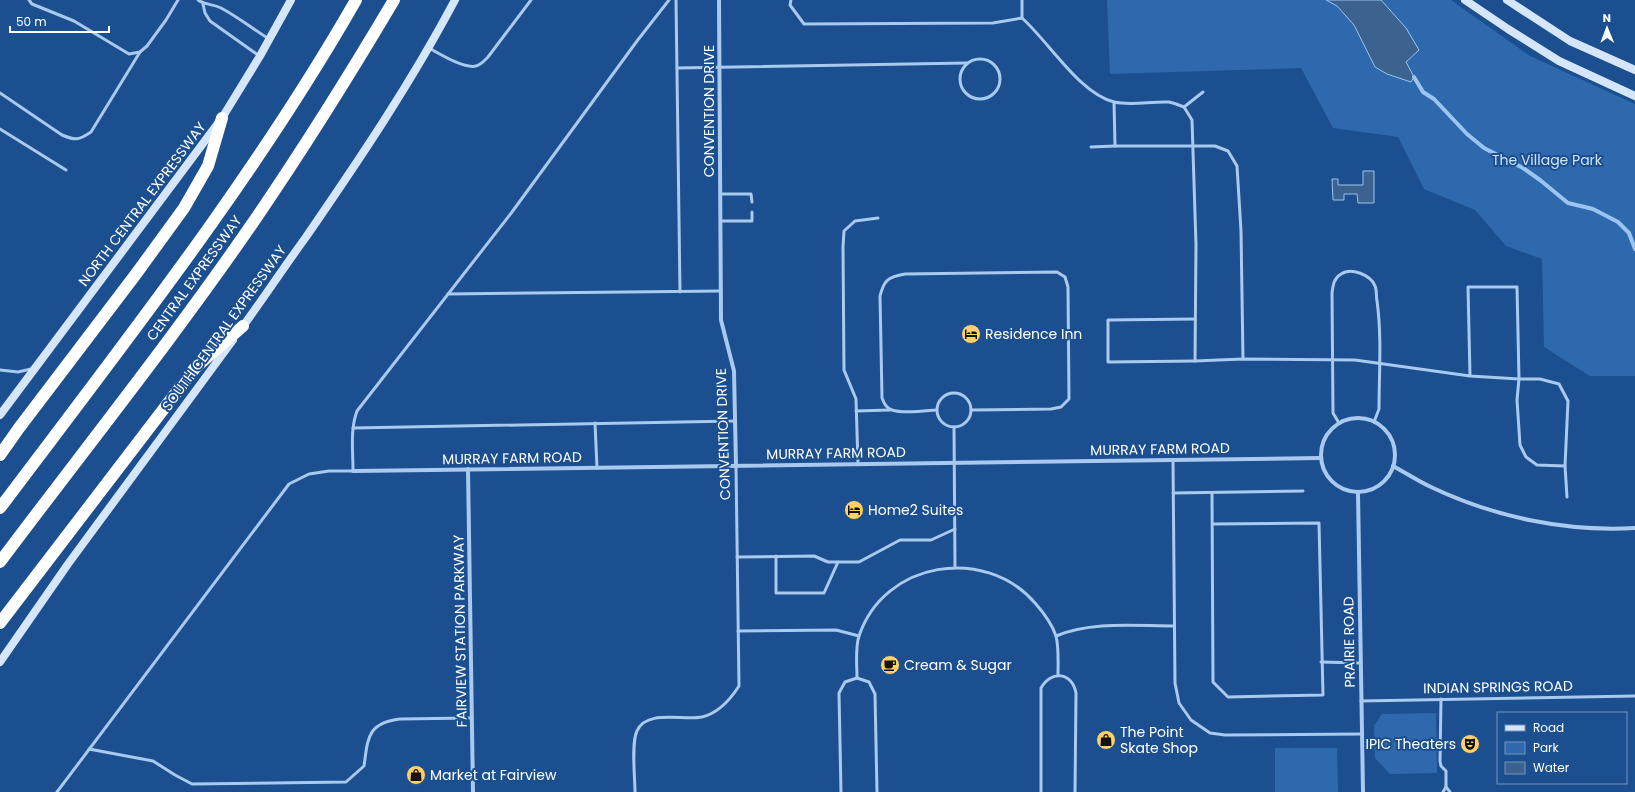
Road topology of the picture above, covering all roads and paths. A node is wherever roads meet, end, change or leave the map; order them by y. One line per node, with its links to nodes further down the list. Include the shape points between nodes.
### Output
1 (28, 0): 20 (lane, via 74,21 130,54)
2 (178, 0): 20 (lane, via 147,46)
3 (198, 0): 16 (lane)
4 (291, 0): 18 (main road, NORTH CENTRAL EXPRESSWAY)
5 (356, 0): 82 (highway, CENTRAL EXPRESSWAY, via 244,177 161,295)
6 (394, 0): 88 (highway, CENTRAL EXPRESSWAY, via 331,104 252,224)
7 (455, 0): 19 (main road, SOUTH CENTRAL EXPRESSWAY)
8 (531, 0): 19 (lane, via 481,64 468,67)
9 (669, 0): 44 (lane)
10 (676, 0): 24 (lane)
11 (719, 0): 23 (street, CONVENTION DRIVE)
12 (791, 0): 17 (lane, via 790,5 804,24 993,23)
13 (1022, 0): 17 (lane)
14 (1465, 0): 28 (main road, via 1559,61)
15 (1507, 0): 25 (main road, via 1570,41)
16 (203, 4): 18 (lane, via 221,8); 21 (lane, via 210,21)
17 (1022, 18): 29 (lane, via 1083,85 1097,95)
18 (270, 39): 21 (main road, NORTH CENTRAL EXPRESSWAY)
19 (429, 48): 46 (main road, SOUTH CENTRAL EXPRESSWAY, via 350,173)
20 (140, 52): 27 (lane, via 91,132 81,139 73,140 62,135)
21 (260, 56): 31 (main road, NORTH CENTRAL EXPRESSWAY)
22 (967, 63): 22 (lane, via 960,76 963,90 974,98 988,97 998,86 998,72 988,61 981,59); 23 (lane)
23 (720, 67): 24 (lane); 37 (street, CONVENTION DRIVE)
24 (677, 68): 43 (lane)
25 (1635, 70)
26 (1203, 92): 30 (lane)
27 (0, 93)
28 (1635, 96)
29 (1114, 102): 30 (lane, via 1170,102); 33 (lane)
30 (1184, 107): 34 (lane, via 1192,120)
31 (222, 118): 51 (main road, NORTH CENTRAL EXPRESSWAY); 66 (highway, via 208,166 184,208)
32 (0, 130): 36 (lane)
33 (1115, 146): 34 (lane); 35 (lane)
34 (1192, 146): 45 (lane, via 1196,245); 47 (lane, via 1215,146 1228,151 1237,166 1242,231)
35 (1091, 147)
36 (66, 170)
37 (721, 194): 38 (lane, via 751,194); 41 (street, CONVENTION DRIVE)
38 (752, 202)
39 (752, 212): 41 (lane, via 752,221)
40 (878, 218): 58 (lane, via 855,221 844,232 844,370 856,399)
41 (721, 221): 42 (street, CONVENTION DRIVE)
42 (721, 291): 43 (lane); 60 (street, CONVENTION DRIVE, via 721,320 734,371)
43 (680, 292): 44 (lane)
44 (448, 294): 65 (lane, via 357,411)
45 (1195, 319): 49 (lane); 49 (lane, via 1108,320 1108,362)
46 (243, 326): 91 (highway, via 196,368); 96 (main road, SOUTH CENTRAL EXPRESSWAY, via 68,564)
47 (1243, 359): 48 (lane); 49 (lane)
48 (1332, 359): 50 (lane); 50 (lane, via 1334,280 1341,273 1359,272 1375,286); 62 (lane, via 1333,412)
49 (1195, 361)
50 (1379, 363): 53 (lane); 61 (lane, via 1379,409)
51 (35, 368): 52 (lane, via 18,372); 59 (main road, NORTH CENTRAL EXPRESSWAY)
52 (0, 370)
53 (1470, 376): 54 (lane); 54 (lane, via 1468,287 1517,287)
54 (1518, 379): 73 (lane, via 1520,445 1526,457 1537,465); 73 (lane, via 1540,379 1559,384 1568,401)
55 (890, 410): 56 (lane); 57 (lane, via 882,398 880,296 883,284 892,276 1057,272 1065,278 1068,287 1069,399 1061,407 1051,409); 58 (lane)
56 (936, 410): 57 (lane, via 943,396 954,392 968,400); 64 (lane, via 944,424)
57 (971, 410): 64 (lane, via 968,420)
58 (856, 411): 70 (lane)
59 (0, 415)
60 (735, 421): 63 (lane); 71 (street, CONVENTION DRIVE)
61 (1374, 422): 62 (street, via 1356,418); 72 (street, via 1388,433 1393,443)
62 (1339, 423): 67 (street, via 1326,435 1321,446)
63 (595, 424): 65 (lane); 74 (lane)
64 (954, 427): 69 (lane)
65 (353, 428): 76 (lane)
66 (0, 455)
67 (1320, 458): 68 (street, MURRAY FARM ROAD); 80 (street, via 1323,469 1337,486)
68 (1173, 460): 69 (street, MURRAY FARM ROAD); 79 (lane)
69 (954, 463): 70 (street, MURRAY FARM ROAD); 85 (lane)
70 (858, 464): 71 (street, MURRAY FARM ROAD)
71 (736, 466): 74 (street, MURRAY FARM ROAD); 87 (lane, CONVENTION DRIVE)
72 (1394, 466): 80 (street, via 1380,485 1370,491); 84 (street, via 1430,487 1462,501 1509,516 1591,528)
73 (1565, 466): 81 (lane)
74 (597, 468): 75 (street, MURRAY FARM ROAD)
75 (468, 469): 76 (street, MURRAY FARM ROAD); 104 (street, FAIRVIEW STATION PARKWAY)
76 (353, 471): 106 (lane, via 309,474 289,484)
77 (1303, 491): 78 (lane)
78 (1212, 492): 79 (lane); 83 (lane)
79 (1173, 493): 92 (lane)
80 (1358, 493): 98 (street, PRAIRIE ROAD)
81 (1567, 497)
82 (0, 508)
83 (1212, 524): 97 (lane, via 1319,523); 97 (lane, via 1213,682 1228,697 1323,695)
84 (1635, 528)
85 (955, 529): 89 (lane, via 931,540 900,540 859,562); 90 (lane)
86 (776, 556): 87 (lane); 89 (lane, via 814,556 828,562); 89 (lane, via 776,594 824,593)
87 (737, 557): 93 (lane, CONVENTION DRIVE)
88 (0, 562)
89 (838, 562)
90 (955, 567): 94 (lane, via 914,576 896,587 880,601); 95 (lane, via 981,569 1005,578 1027,593 1044,613)
91 (0, 622)
92 (1174, 626): 95 (lane, via 1096,626 1072,629); 105 (lane, via 1175,683 1179,703 1191,720 1210,733)
93 (738, 631): 94 (lane, via 836,630); 110 (lane, CONVENTION DRIVE, via 739,686 719,710 702,717 656,718 639,725 634,741)
94 (859, 636): 100 (lane)
95 (1056, 636): 99 (lane)
96 (0, 662)
97 (1321, 662): 98 (lane)
98 (1360, 663): 103 (street, PRAIRIE ROAD)
99 (1058, 675): 113 (lane, via 1045,681 1041,688); 114 (lane, via 1065,677 1075,686)
100 (857, 678): 111 (lane, via 846,682 839,693); 112 (lane, via 869,682 876,694)
101 (1635, 696): 102 (lane, INDIAN SPRINGS ROAD)
102 (1441, 699): 103 (lane, INDIAN SPRINGS ROAD); 107 (lane, via 1440,761 1446,771)
103 (1361, 700): 105 (street, PRAIRIE ROAD)
104 (472, 718): 106 (lane, via 400,719 379,724 369,736 364,766 346,782 192,784 153,761); 109 (street, FAIRVIEW STATION PARKWAY)
105 (1361, 734): 115 (street, PRAIRIE ROAD)
106 (89, 749): 108 (lane)
107 (1446, 787): 116 (lane); 117 (lane)
108 (57, 792)
109 (473, 792)
110 (635, 792)
111 (841, 792)
112 (877, 792)
113 (1041, 792)
114 (1075, 792)
115 (1363, 792)
116 (1443, 792)
117 (1450, 792)

